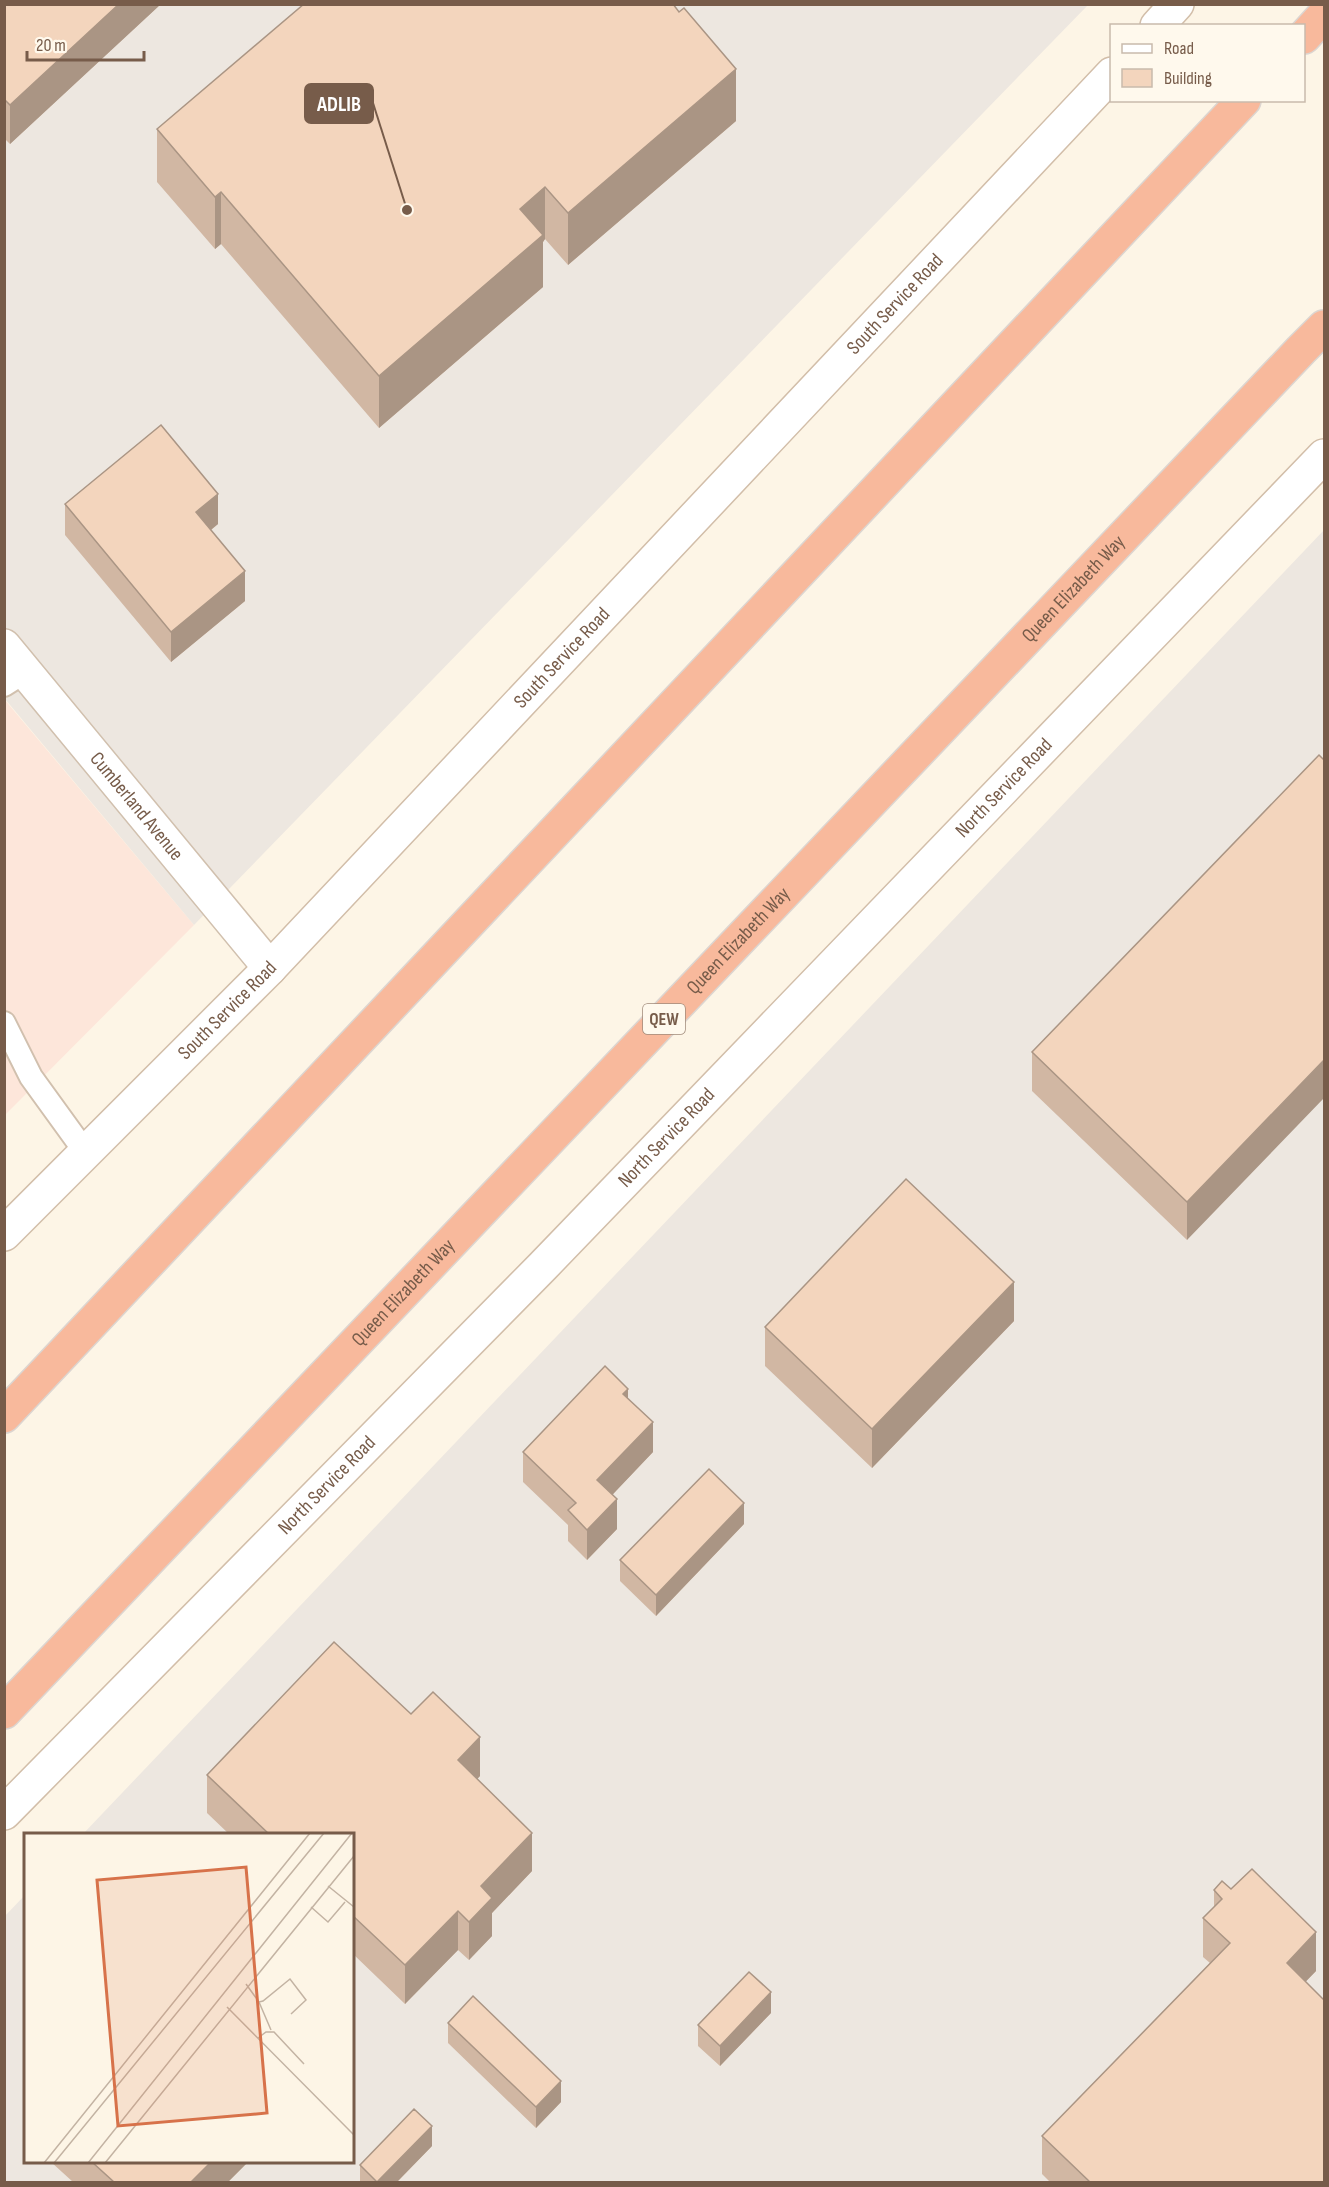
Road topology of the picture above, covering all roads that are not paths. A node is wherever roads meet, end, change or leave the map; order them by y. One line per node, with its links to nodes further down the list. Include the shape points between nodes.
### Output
1 (1177, 4): 3 (street)
2 (1324, 15): 4 (highway)
3 (1159, 24)
4 (1305, 36)
5 (1110, 76): 11 (street, South Service Road)
6 (1242, 102): 15 (highway)
7 (1324, 327): 16 (highway, Queen Elizabeth Way / QEW)
8 (1324, 456): 17 (street, North Service Road, via 657,1149)
9 (4, 646): 10 (street, Cumberland Avenue)
10 (15, 678): 11 (street, Cumberland Avenue)
11 (270, 968): 13 (street, South Service Road)
12 (4, 1023): 13 (lane, via 32,1077)
13 (86, 1153): 14 (street, South Service Road)
14 (4, 1234)
15 (4, 1416)
16 (4, 1712)
17 (4, 1813)

